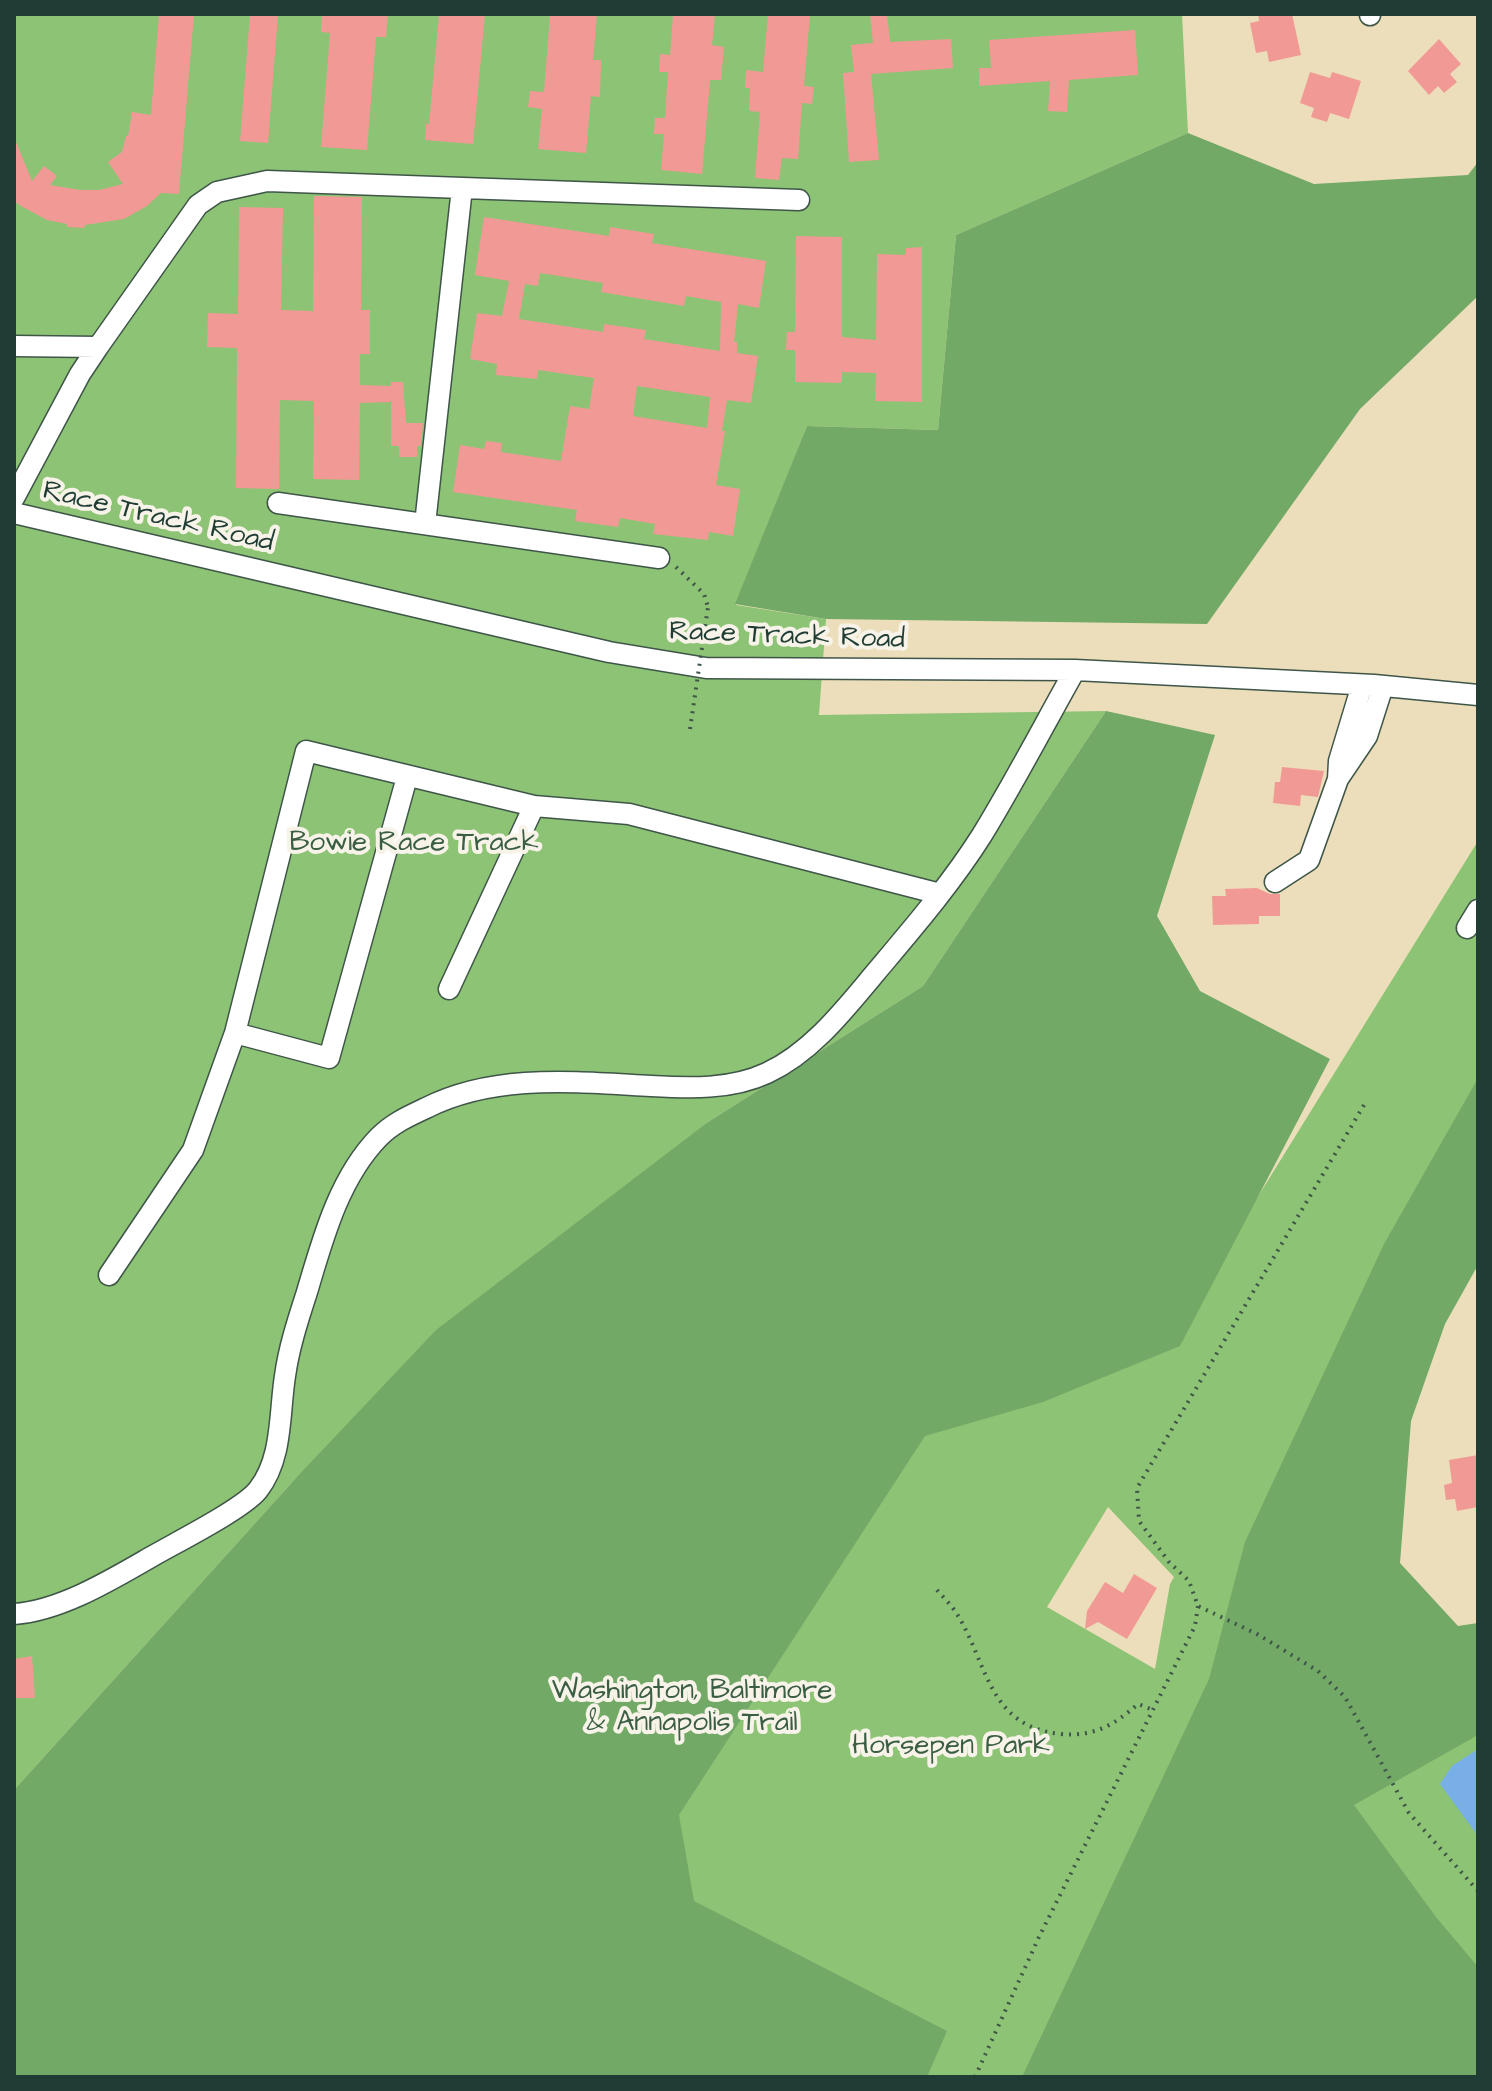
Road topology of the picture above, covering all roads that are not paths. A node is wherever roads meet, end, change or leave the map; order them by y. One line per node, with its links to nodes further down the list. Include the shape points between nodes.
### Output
1 (462, 188): 2 (street); 4 (street, via 267,181 217,192 198,205); 8 (street)
2 (799, 200)
3 (14, 346): 4 (street)
4 (98, 347): 5 (street)
5 (14, 498)
6 (278, 503): 8 (street)
7 (14, 513): 10 (street, Race Track Road, via 670,663 706,668)
8 (425, 524): 9 (street)
9 (659, 558)
10 (1075, 670): 11 (street, Race Track Road); 18 (street, via 980,837)
11 (1362, 685): 12 (street, Race Track Road); 15 (street)
12 (1383, 686): 13 (street, Race Track Road); 15 (street, via 1367,736)
13 (1478, 695)
14 (407, 777): 16 (street); 22 (street, via 329,1058); 22 (street, via 306,751)
15 (1338, 779): 17 (street, via 1309,860)
16 (534, 806): 18 (street, via 629,814); 21 (street)
17 (1275, 882)
18 (940, 894): 24 (street, via 803,1052 768,1073 743,1082 689,1088 573,1082 486,1086 391,1126 350,1175 320,1249 290,1348 278,1441 258,1490 116,1577 43,1610)
19 (1478, 910): 20 (street)
20 (1467, 928)
21 (449, 989)
22 (235, 1033): 23 (street, via 193,1150)
23 (109, 1275)
24 (14, 1614)

